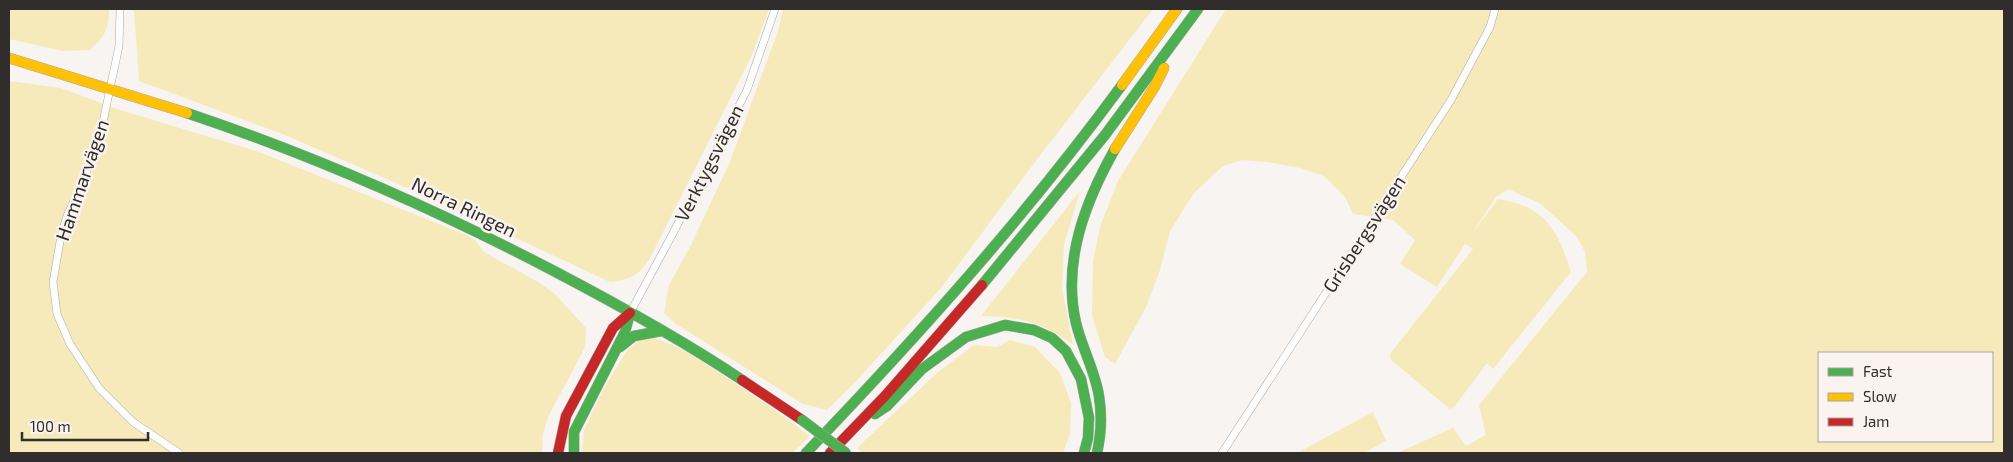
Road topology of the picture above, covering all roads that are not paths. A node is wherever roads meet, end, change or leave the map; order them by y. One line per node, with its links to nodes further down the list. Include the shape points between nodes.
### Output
1 (120, 9): 10 (street, Hammarvägen, via 119,46)
2 (776, 9): 11 (street, Verktygsvägen, via 747,90)
3 (1177, 9): 18 (main road, via 1051,178 903,350)
4 (1198, 9): 6 (main road)
5 (1496, 9): 23 (street, Grisbergsvägen, via 1490,27 1451,100)
6 (1180, 34): 14 (main road, via 1153,73 1000,266); 22 (main road, via 1155,86 1097,181 1077,235 1071,284 1076,322 1099,396 1102,434)
7 (9, 58): 9 (main road, Norra Ringen)
8 (9, 65): 9 (main road, Norra Ringen)
9 (31, 66): 10 (main road, Norra Ringen)
10 (111, 89): 11 (main road, Norra Ringen, via 328,165 412,201); 15 (street, Hammarvägen, via 100,130 61,236 53,282 57,314 70,344 99,388 133,422)
11 (630, 312): 12 (main road, Norra Ringen); 13 (main road); 16 (main road, via 613,328 566,416)
12 (661, 331): 13 (main road, via 639,334); 20 (main road, Norra Ringen, bridge, via 802,420)
13 (617, 348): 17 (main road, via 574,432)
14 (858, 425): 19 (main road); 21 (main road, via 887,406 922,369 966,337 1005,325 1034,330 1052,338 1075,364 1086,396 1089,418)
15 (179, 453)
16 (558, 453)
17 (574, 453)
18 (806, 453)
19 (830, 453)
20 (846, 453)
21 (1084, 453)
22 (1097, 453)
23 (1222, 453)

